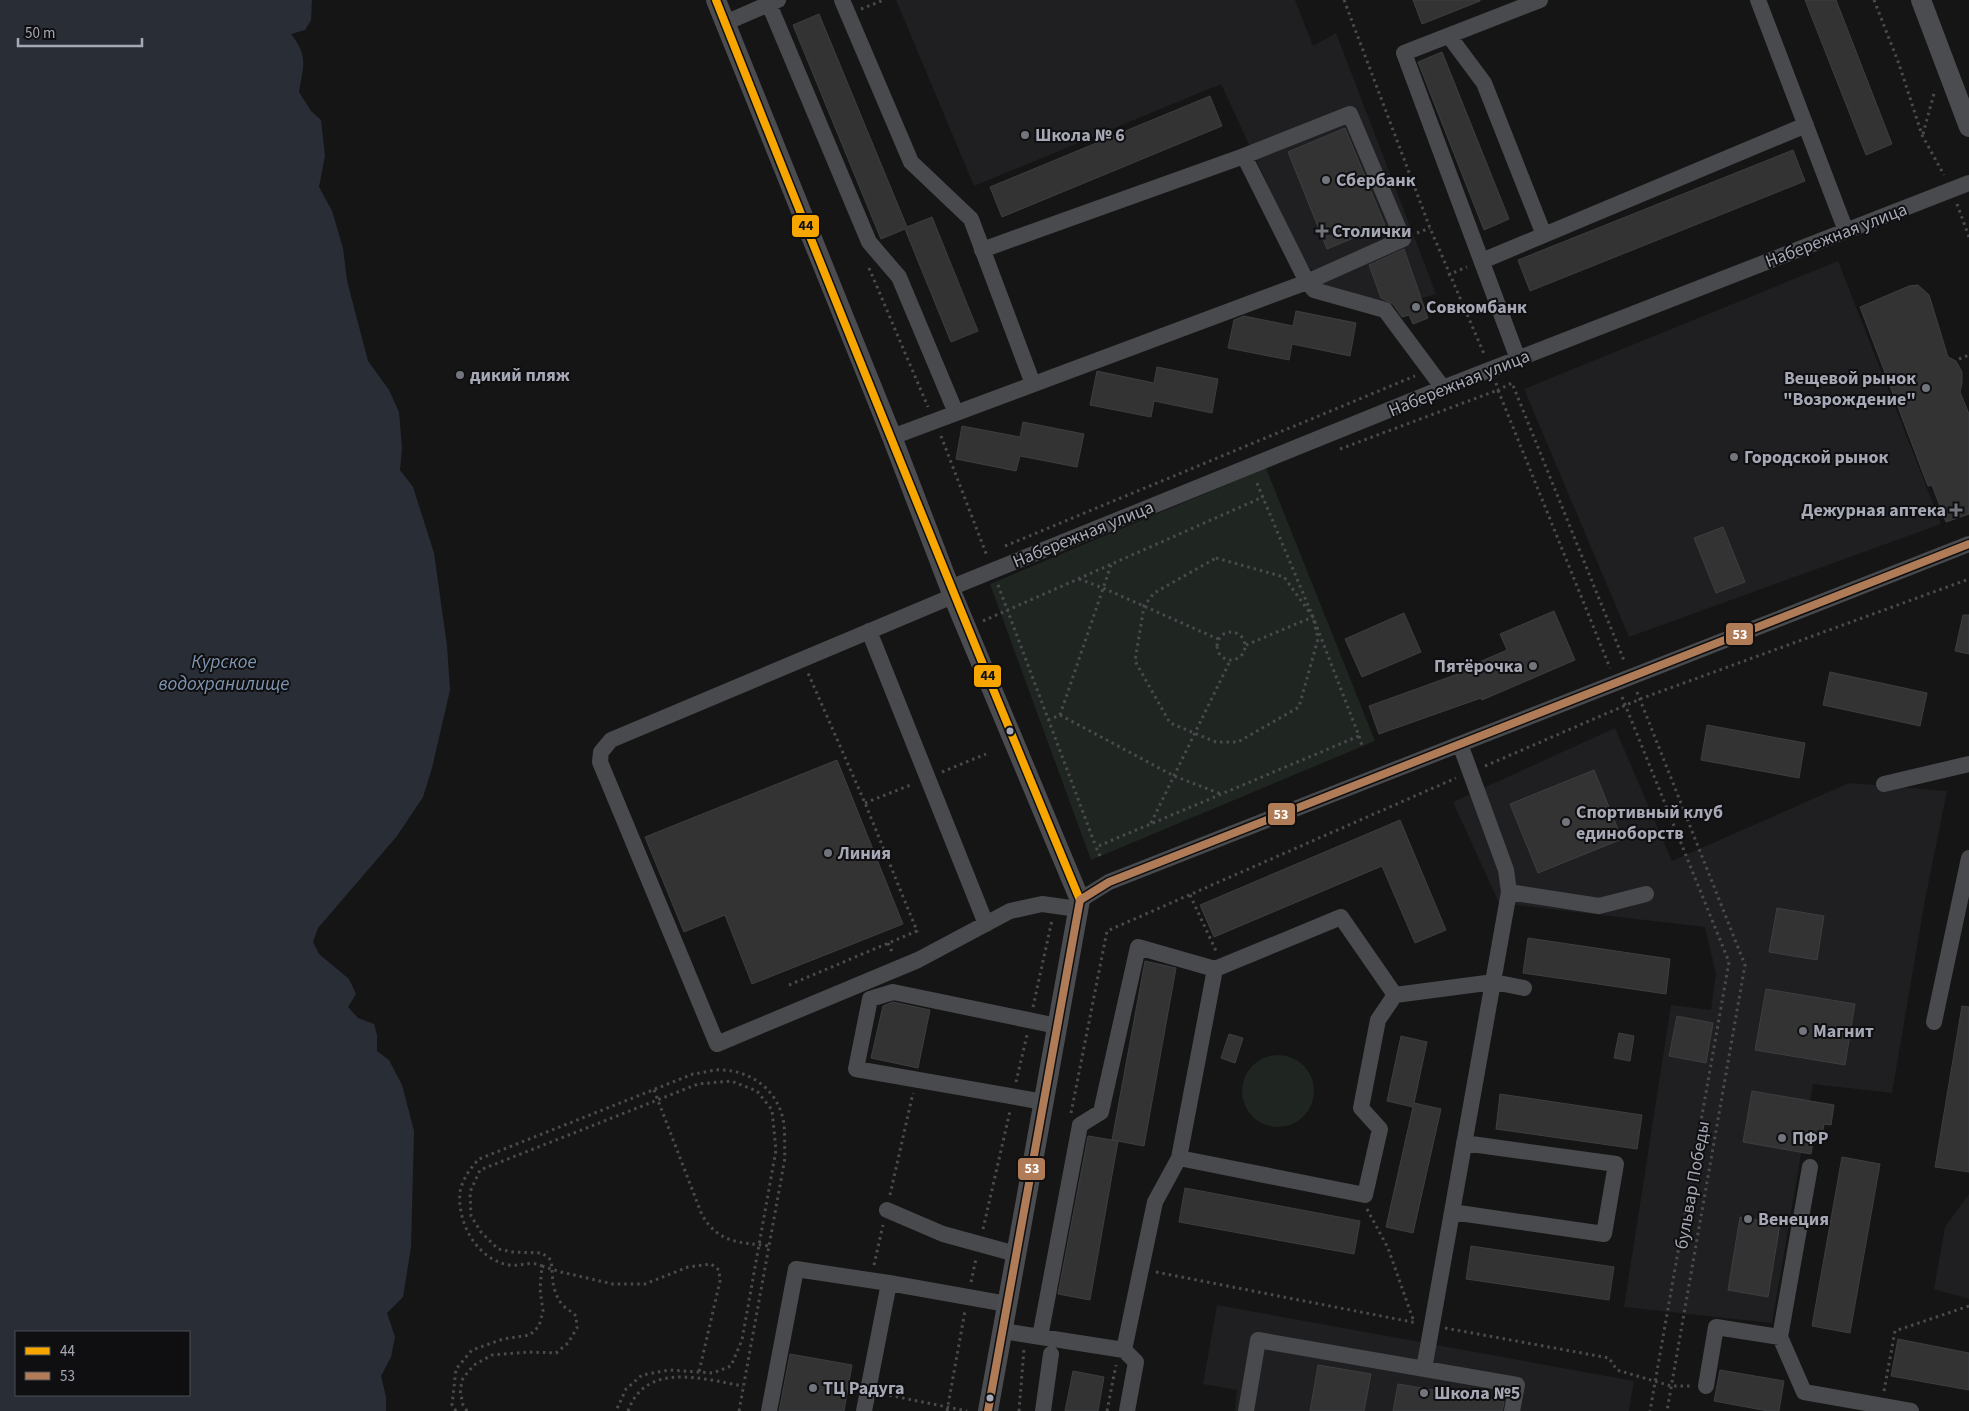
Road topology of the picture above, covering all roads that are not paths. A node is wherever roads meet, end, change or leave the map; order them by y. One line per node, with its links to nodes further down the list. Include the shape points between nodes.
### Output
1 (716, 0): 7 (main road)
2 (1540, 0): 8 (street)
3 (1758, 0): 10 (street)
4 (1921, 0): 9 (main road)
5 (774, 2): 7 (street); 22 (street, via 869,242 899,277)
6 (845, 7): 16 (street, via 911,162 971,220)
7 (725, 23): 23 (main road)
8 (1449, 36): 15 (street, via 1484,83); 17 (street, via 1404,53)
9 (1963, 92): 11 (main road)
10 (1806, 124): 14 (street); 15 (street)
11 (1969, 127)
12 (1244, 156): 16 (street); 18 (street); 18 (street, via 1350,114 1403,239)
13 (1969, 183): 14 (street, Набережная улица)
14 (1846, 231): 19 (street, Набережная улица)
15 (1544, 235): 17 (street)
16 (982, 250): 20 (street)
17 (1482, 261): 19 (street)
18 (1307, 282): 20 (street); 21 (street, via 1314,290 1384,310)
19 (1518, 359): 21 (street, Набережная улица)
20 (1033, 384): 22 (street)
21 (1443, 388): 25 (street, Набережная улица, via 992,571)
22 (956, 413): 23 (street)
23 (892, 437): 25 (main road)
24 (1969, 544): 27 (street)
25 (952, 592): 26 (street, Набережная улица); 33 (main road)
26 (869, 631): 34 (street); 34 (street, Набережная улица, via 611,740 601,752 600,762 717,1044 918,960)
27 (1460, 744): 31 (street, via 1506,870); 33 (street, via 1109,882)
28 (1969, 764): 29 (street)
29 (1884, 784)
30 (1969, 858): 39 (street)
31 (1509, 892): 32 (street, via 1599,906); 36 (street)
32 (1646, 894)
33 (1079, 905): 34 (street, via 1042,904 1010,910); 40 (main road)
34 (986, 924)
35 (1218, 967): 38 (street, via 1341,917); 43 (street); 52 (street, via 1138,947 1101,1112 1080,1125)
36 (1494, 982): 37 (street); 38 (street); 42 (street)
37 (1524, 988)
38 (1395, 996): 43 (street, via 1378,1020 1363,1098 1362,1108 1380,1129 1366,1195)
39 (1934, 1022)
40 (1057, 1026): 41 (main road); 41 (street, via 892,992 870,999 856,1069)
41 (1044, 1102): 47 (main road)
42 (1464, 1143): 46 (street); 46 (street, via 1616,1164 1604,1234)
43 (1179, 1158): 53 (street, via 1155,1202)
44 (1810, 1167): 51 (street)
45 (887, 1210): 47 (street, via 943,1234)
46 (1452, 1212): 55 (street)
47 (1016, 1254): 49 (main road)
48 (889, 1284): 49 (street); 57 (street, via 796,1269); 58 (street)
49 (1007, 1304): 50 (main road)
50 (1003, 1331): 52 (street); 59 (main road)
51 (1780, 1337): 56 (street, via 1716,1327); 64 (street, via 1804,1392)
52 (1030, 1340): 53 (street)
53 (1124, 1350): 61 (street, via 1136,1362)
54 (1051, 1354): 60 (street)
55 (1424, 1369): 62 (street, via 1258,1340); 63 (street, via 1517,1385)
56 (1706, 1386)
57 (769, 1411)
58 (864, 1411)
59 (988, 1411)
60 (1043, 1411)
61 (1127, 1411)
62 (1246, 1411)
63 (1512, 1411)
64 (1911, 1411)

